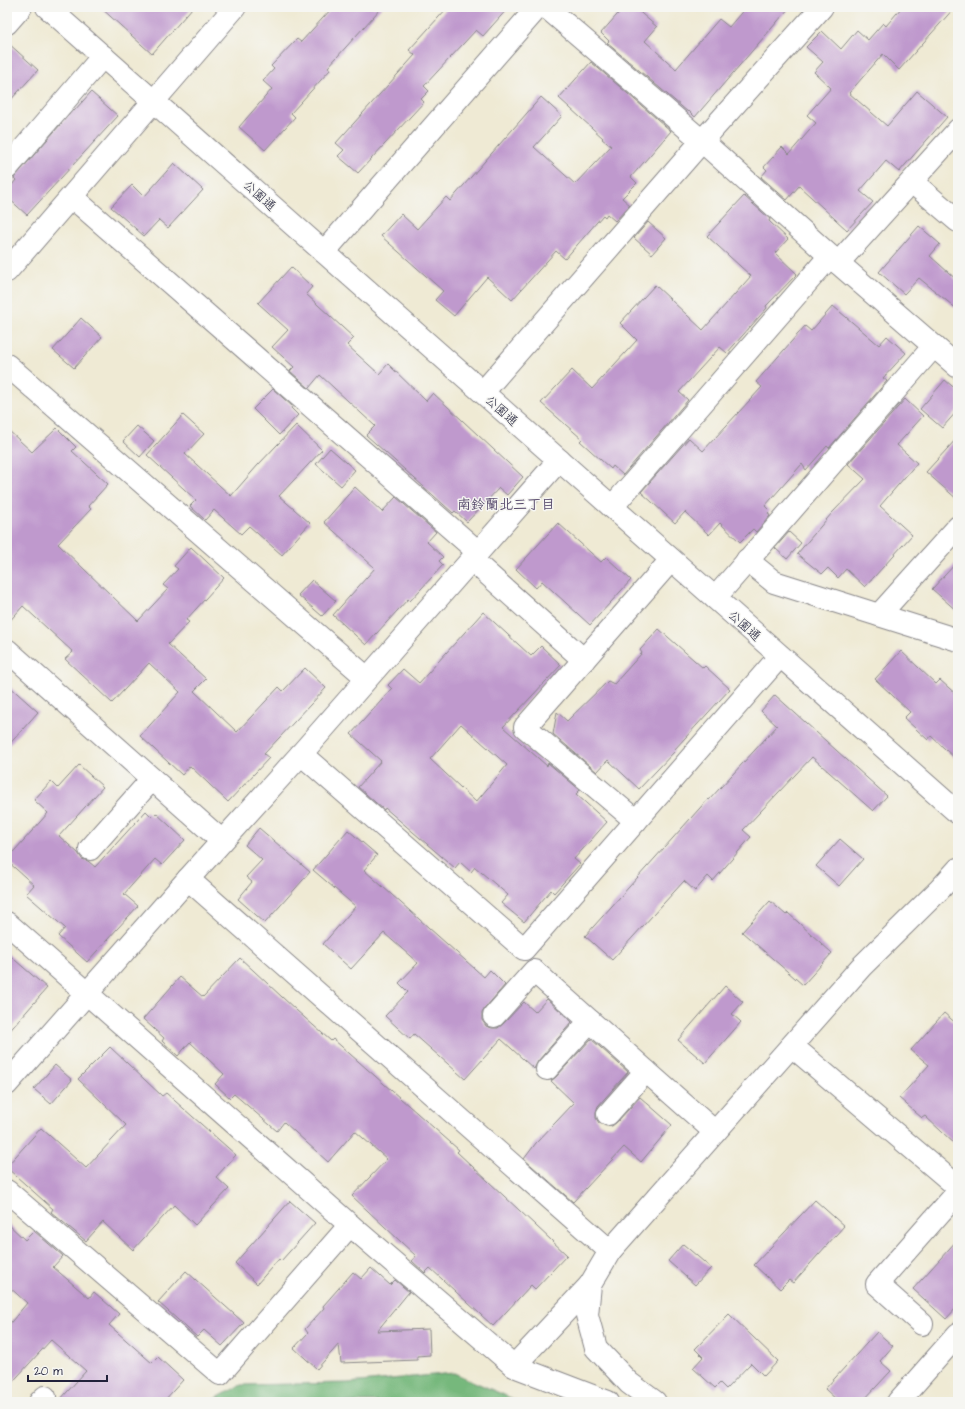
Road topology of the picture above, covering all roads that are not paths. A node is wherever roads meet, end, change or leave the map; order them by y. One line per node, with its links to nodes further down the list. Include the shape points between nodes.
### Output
1 (21, 7): 7 (street)
2 (235, 7): 9 (street)
3 (538, 7): 16 (street)
4 (546, 7): 11 (street)
5 (822, 7): 11 (street)
6 (48, 8): 8 (street, 公園通)
7 (7, 23)
8 (103, 56): 9 (street, 公園通); 12 (street)
9 (153, 101): 14 (street); 16 (street, 公園通)
10 (958, 130): 13 (street)
11 (702, 141): 18 (street); 22 (street)
12 (7, 168)
13 (912, 182): 15 (street); 18 (street)
14 (72, 197): 17 (street); 26 (street)
15 (958, 221)
16 (324, 252): 22 (street, 公園通)
17 (11, 259)
18 (834, 260): 19 (street); 24 (street)
19 (934, 346): 21 (street); 28 (street)
20 (7, 365): 35 (street)
21 (958, 367)
22 (482, 392): 23 (street, 公園通)
23 (559, 460): 24 (street, 公園通); 26 (street)
24 (612, 507): 27 (street, 公園通)
25 (958, 527): 30 (street)
26 (475, 556): 34 (street); 35 (street)
27 (671, 560): 29 (street, 公園通); 34 (street)
28 (747, 560): 29 (street); 30 (street, via 774,582)
29 (715, 598): 33 (street, 公園通)
30 (879, 615): 31 (street)
31 (958, 640)
32 (7, 650): 37 (street)
33 (780, 656): 38 (street, 公園通); 39 (street)
34 (584, 660): 39 (street, via 525,727)
35 (367, 678): 36 (street)
36 (301, 754): 39 (street, via 524,949); 40 (street)
37 (152, 779): 40 (street); 41 (street)
38 (958, 813)
39 (636, 821)
40 (222, 841): 43 (street)
41 (90, 849)
42 (958, 869): 48 (street, via 861,967)
43 (188, 879): 45 (street); 58 (street)
44 (7, 923): 45 (street)
45 (87, 993): 51 (street); 57 (street)
46 (494, 1016): 47 (street, via 534,971)
47 (590, 1021): 49 (street); 50 (street)
48 (792, 1046): 53 (street); 54 (street)
49 (547, 1069)
50 (646, 1071): 52 (street); 53 (street)
51 (7, 1084)
52 (608, 1114)
53 (715, 1132): 58 (street)
54 (958, 1187)
55 (7, 1191): 57 (street, via 220,1374)
56 (958, 1192): 60 (street, via 877,1284)
57 (350, 1225): 62 (street)
58 (610, 1251): 59 (street)
59 (590, 1285): 62 (street); 64 (street, via 588,1315 596,1348 629,1383)
60 (922, 1324)
61 (958, 1334): 65 (street)
62 (514, 1366): 63 (street)
63 (608, 1402)
64 (655, 1402)
65 (898, 1402)

